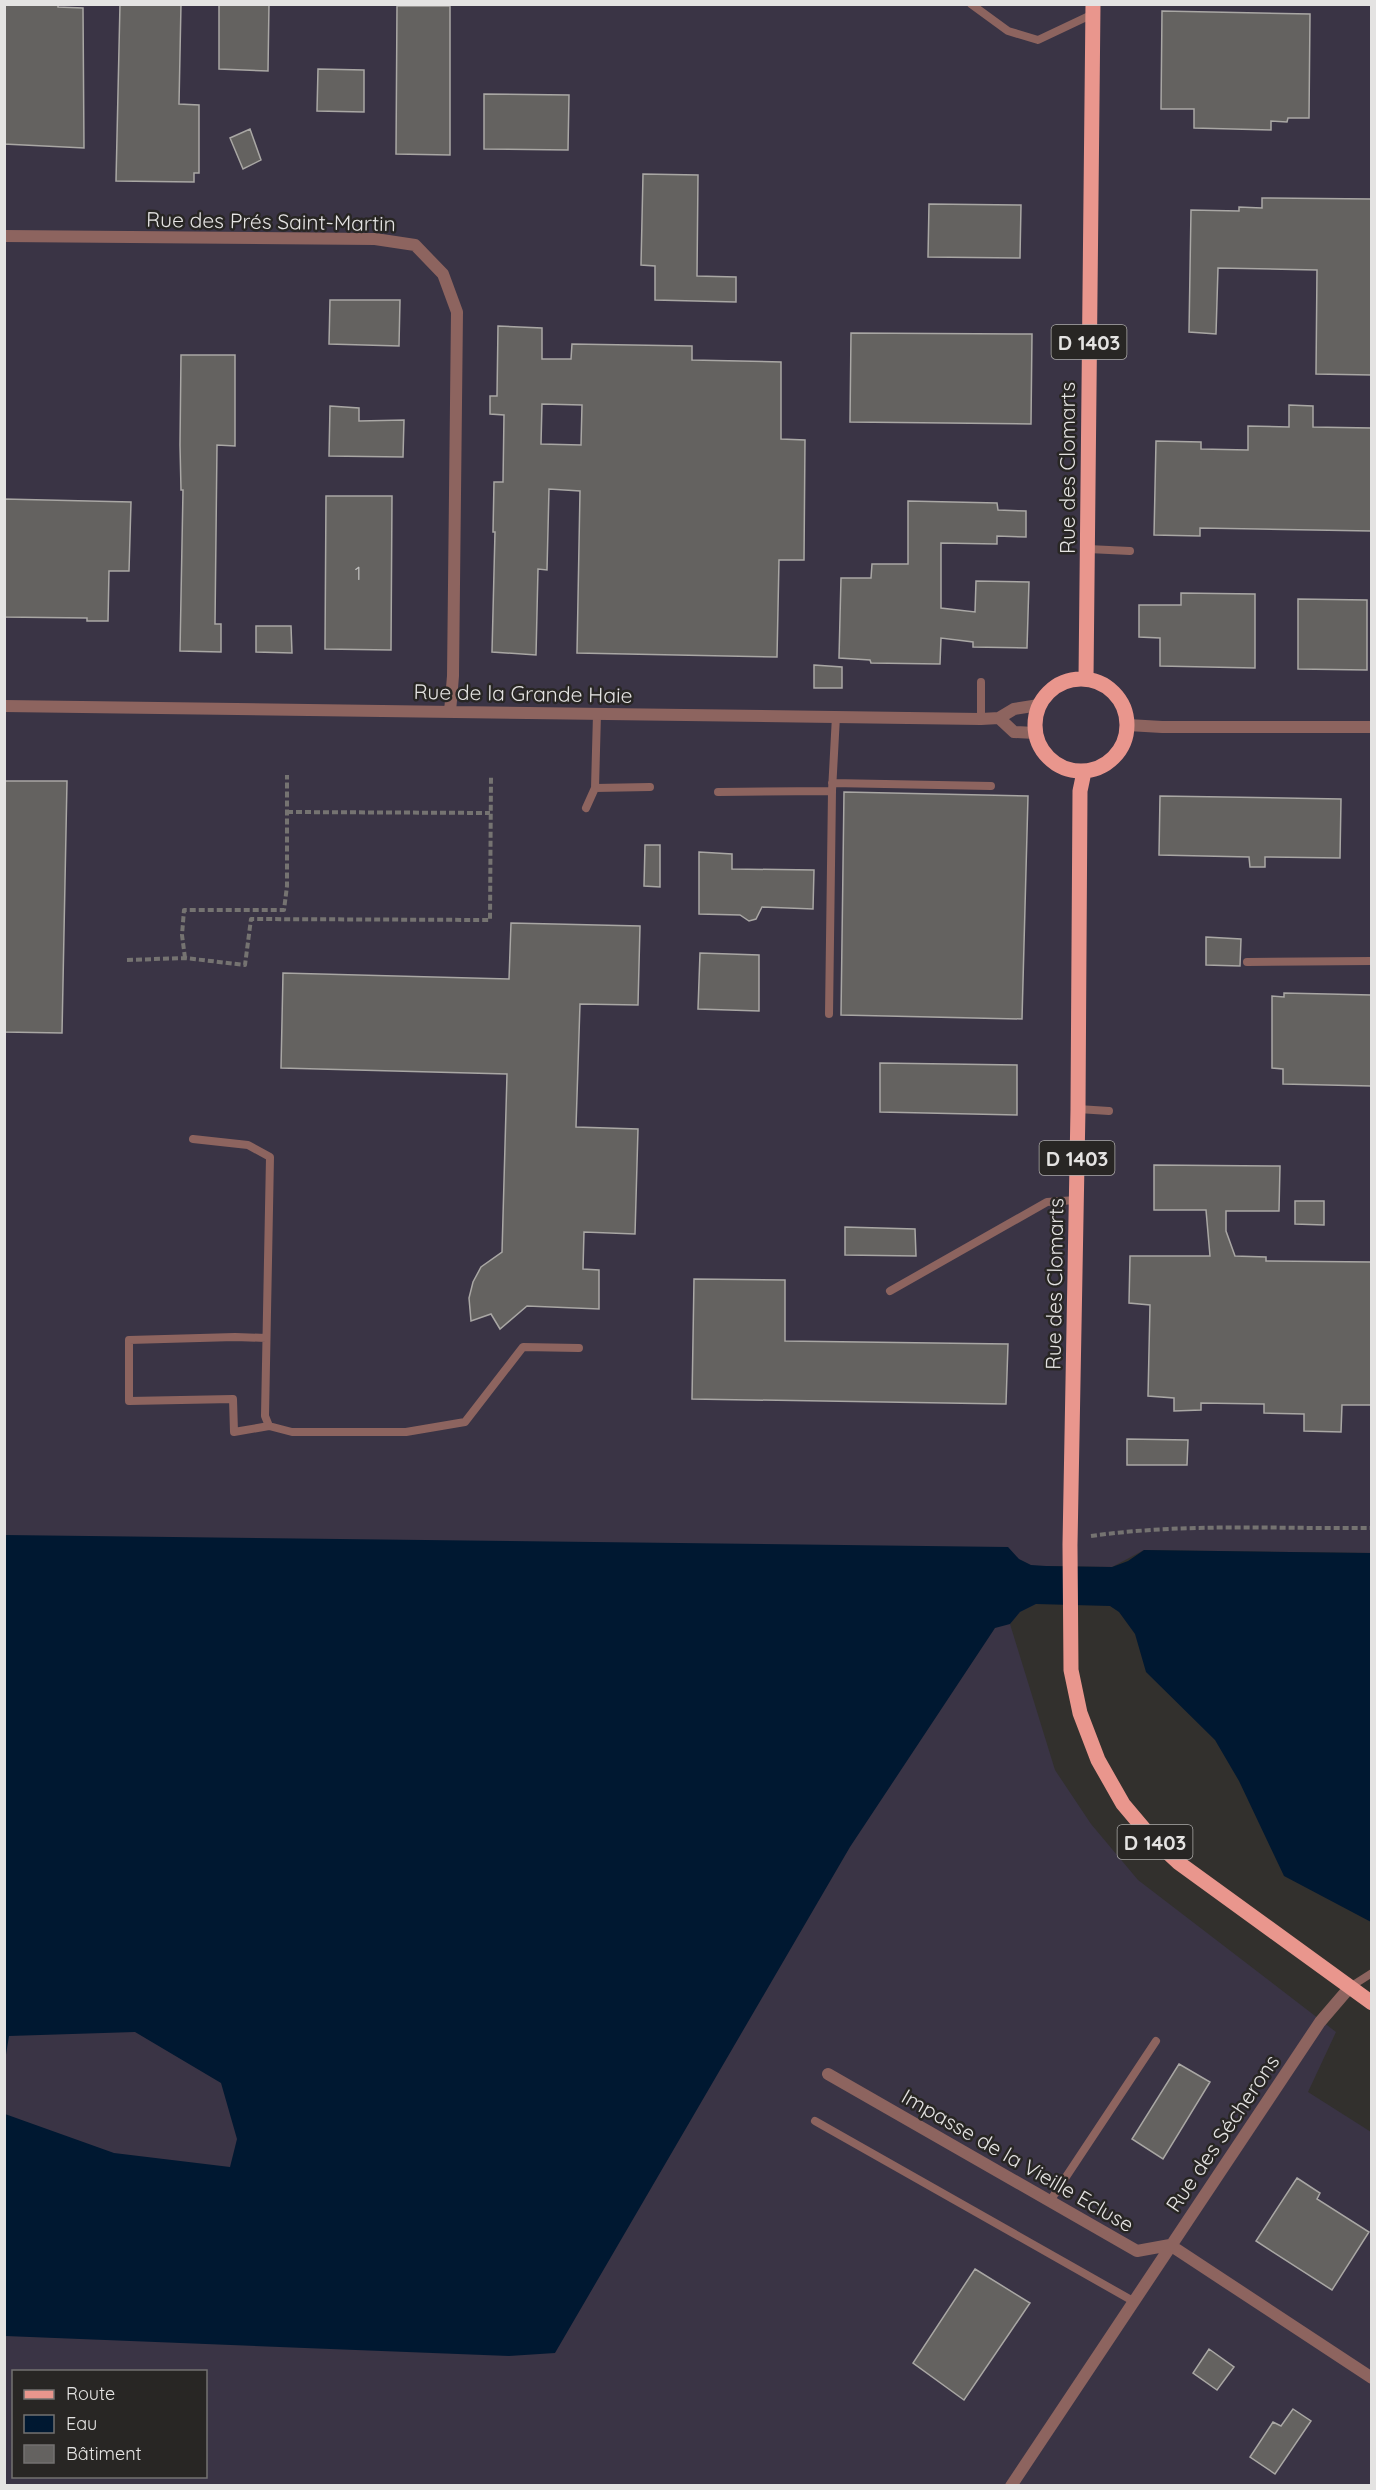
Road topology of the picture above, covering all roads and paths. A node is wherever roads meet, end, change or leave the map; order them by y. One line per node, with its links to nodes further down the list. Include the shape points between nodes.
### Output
1 (971, 4): 2 (lane, via 1008,31 1038,40)
2 (1093, 9): 4 (main road, Rue des Clomarts / D 1403)
3 (4, 236): 10 (street, Rue des Prés Saint-Martin, via 375,239 415,245 443,274 457,312)
4 (1088, 549): 5 (lane); 6 (main road, Rue des Clomarts / D 1403)
5 (1130, 551)
6 (1086, 679): 8 (main road, via 1058,685); 15 (main road, via 1111,689 1126,711)
7 (981, 682): 13 (lane)
8 (1039, 705): 14 (street, Rue de la Grande Haie, via 1014,709); 17 (main road)
9 (4, 706): 10 (street, Rue de la Grande Haie)
10 (450, 712): 11 (street, Rue de la Grande Haie)
11 (597, 714): 12 (street, Rue de la Grande Haie); 24 (lane)
12 (836, 716): 13 (street, Rue de la Grande Haie); 23 (lane)
13 (981, 718): 14 (street, Rue de la Grande Haie)
14 (999, 718): 17 (street, via 1014,732)
15 (1128, 725): 16 (street); 18 (main road, via 1126,739 1110,762)
16 (1371, 727)
17 (1035, 733): 18 (main road, via 1039,746 1058,766)
18 (1084, 772): 36 (main road, Rue des Clomarts / D 1403, via 1080,791)
19 (287, 775): 27 (path)
20 (491, 777): 28 (path)
21 (991, 786): 23 (lane)
22 (650, 787): 24 (lane)
23 (832, 787): 25 (lane); 35 (lane)
24 (595, 788): 26 (lane)
25 (718, 792)
26 (586, 808)
27 (287, 812): 28 (path); 29 (path)
28 (490, 813): 30 (path, via 490,920)
29 (284, 910): 30 (path); 31 (path, via 184,910)
30 (285, 920): 31 (path, via 251,919 245,965)
31 (185, 958): 32 (path)
32 (127, 960)
33 (1371, 961): 34 (lane)
34 (1248, 962)
35 (829, 1014)
36 (1078, 1109): 37 (lane); 40 (main road, Rue des Clomarts / D 1403)
37 (1108, 1111)
38 (193, 1139): 43 (lane, via 248,1145 270,1157)
39 (1044, 1155): 40 (lane)
40 (1077, 1155): 41 (main road, Rue des Clomarts / D 1403)
41 (1076, 1200): 42 (lane, via 1047,1202); 49 (main road, Rue des Clomarts / D 1403, via 1070,1545 1071,1670 1080,1713 1098,1760 1123,1804 1149,1836 1179,1863)
42 (890, 1291)
43 (266, 1338): 45 (lane, via 265,1416); 45 (lane, via 129,1340 129,1401 233,1399 234,1432)
44 (579, 1348): 45 (lane, via 523,1347 465,1422 406,1432 292,1432)
45 (269, 1426)
46 (1371, 1528): 47 (path, via 1186,1528)
47 (1091, 1536)
48 (1371, 1972): 49 (lane)
49 (1350, 1987): 50 (main road, D 1403); 55 (street, Rue des Sécherons, via 1320,2022)
50 (1371, 2003)
51 (1156, 2041): 54 (lane)
52 (828, 2074): 54 (street, Impasse de la Vieille Ecluse)
53 (815, 2121): 56 (lane)
54 (1050, 2201): 55 (street, Impasse de la Vieille Ecluse, via 1137,2251)
55 (1170, 2245): 56 (street, Rue des Sécherons); 57 (street)
56 (1133, 2301): 58 (street, Rue des Sécherons)
57 (1371, 2378)
58 (1011, 2486)

